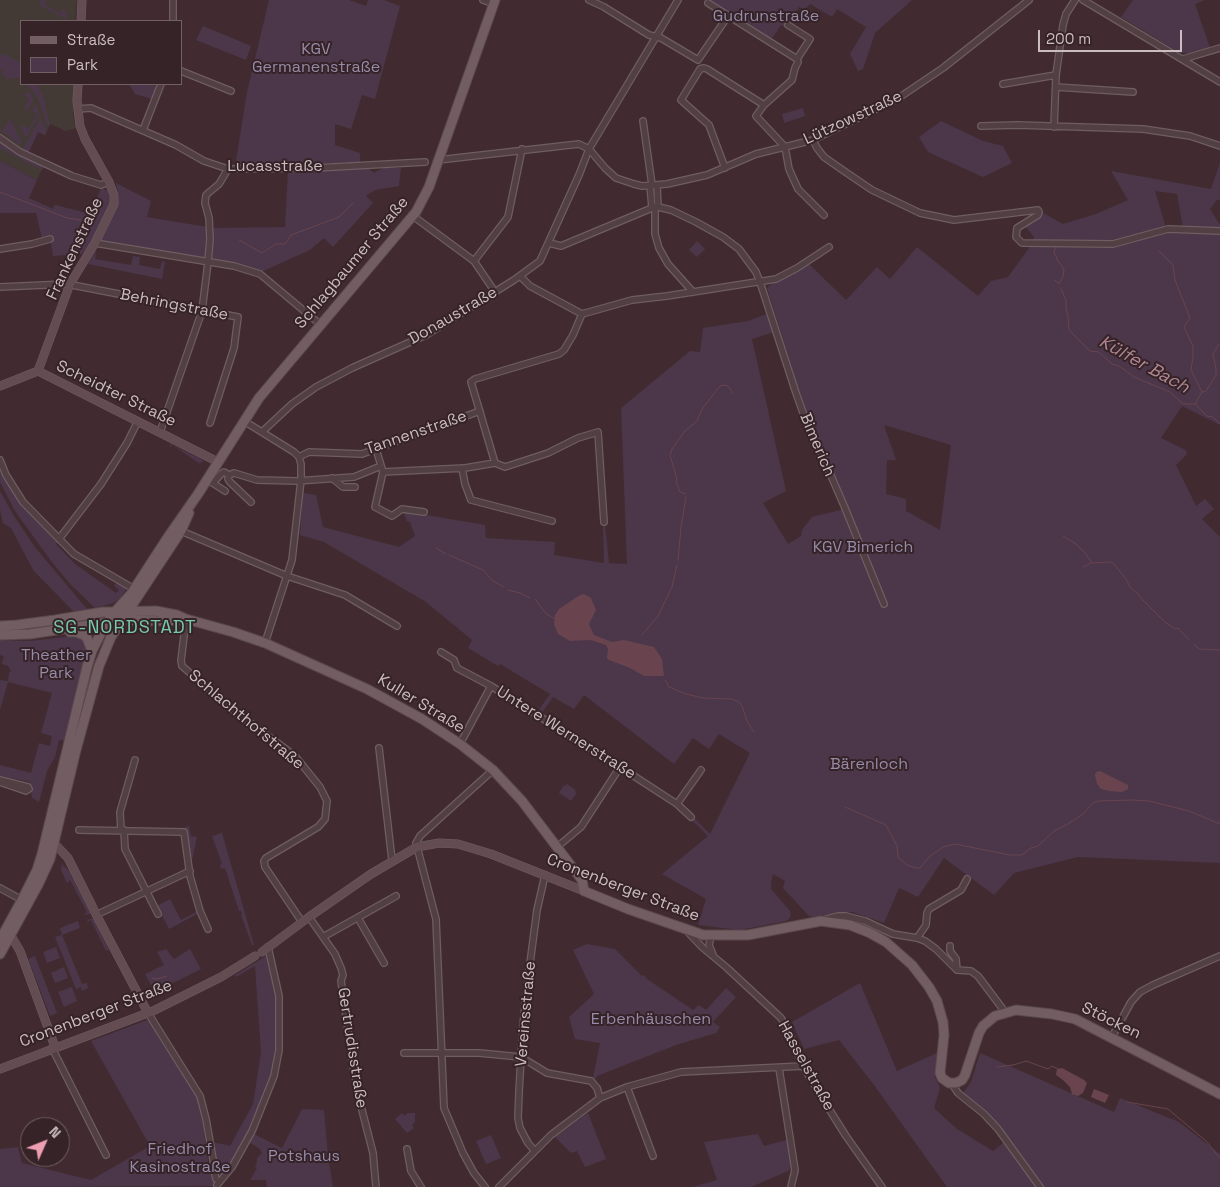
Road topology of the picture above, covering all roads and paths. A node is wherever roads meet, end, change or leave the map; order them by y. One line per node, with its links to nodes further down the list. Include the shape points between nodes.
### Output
1 (82, 0): 12 (street)
2 (173, 0): 13 (street)
3 (483, 0): 9 (street)
4 (589, 0): 15 (street)
5 (678, 0): 15 (street, Donaustraße)
6 (1027, 0): 35 (street, Lützowstraße, via 943,68 904,94)
7 (1075, 0): 20 (street, via 1064,20)
8 (1083, 0): 17 (street)
9 (494, 2): 40 (main road, Schlagbaumer Straße)
10 (708, 3): 11 (street)
11 (728, 16): 15 (street, via 698,60); 18 (street)
12 (81, 20)
13 (174, 20)
14 (788, 25): 18 (street, via 810,39)
15 (656, 36): 38 (street, Donaustraße)
16 (1220, 48): 17 (street)
17 (1183, 59): 21 (street)
18 (797, 60): 28 (street, via 792,80)
19 (182, 71): 26 (street)
20 (1056, 75): 22 (street); 25 (street)
21 (1220, 82)
22 (1003, 84)
23 (78, 85): 29 (street, Frankenstraße)
24 (162, 85): 33 (street)
25 (1056, 87): 27 (street); 32 (street)
26 (231, 91)
27 (1133, 92)
28 (764, 105): 37 (street, via 757,119); 42 (street, via 707,69 700,69 682,100 709,125)
29 (78, 109): 33 (street, Lucasstraße, via 91,108); 44 (street, Frankenstraße, via 85,139)
30 (643, 121): 45 (street)
31 (981, 126): 32 (street)
32 (1054, 127): 36 (street, via 1159,131 1190,136)
33 (143, 130): 43 (street, Lucasstraße, via 204,161)
34 (0, 138): 44 (street, via 20,152 72,176 101,185)
35 (814, 140): 37 (street, Lützowstraße); 49 (street, via 820,152 844,171 872,190 920,213 954,220 1036,209 1038,215 1018,228 1016,237 1022,244 1113,244 1172,229)
36 (1220, 146)
37 (785, 147): 42 (street, Lützowstraße, via 756,154); 47 (street, via 798,189)
38 (590, 148): 39 (street, via 575,144); 45 (street, Lützowstraße, via 616,178 634,184); 52 (street, Donaustraße)
39 (522, 149): 40 (street); 55 (street, via 508,217)
40 (438, 160): 48 (main road, Schlagbaumer Straße, via 426,195)
41 (425, 162): 43 (street, Lucasstraße)
42 (724, 168): 45 (street, Lützowstraße, via 695,178)
43 (228, 169): 56 (street, via 219,184 206,195 210,228)
44 (109, 182): 51 (street, Frankenstraße, via 114,204)
45 (653, 185): 46 (street)
46 (655, 207): 52 (street, via 560,246); 58 (street, Bimerich, via 696,222 732,243 756,272); 62 (street, via 655,234 659,248 668,264)
47 (824, 215)
48 (413, 216): 55 (street); 65 (main road, Schlagbaumer Straße)
49 (1220, 231)
50 (50, 239): 54 (street)
51 (95, 243): 56 (street); 59 (street, Frankenstraße)
52 (549, 243): 57 (street, Donaustraße, via 540,261)
53 (829, 247): 58 (street, via 776,279)
54 (0, 249)
55 (474, 261): 61 (street)
56 (208, 262): 63 (street); 65 (street, via 260,274)
57 (520, 276): 61 (street, Donaustraße); 64 (street, via 530,286)
58 (760, 282): 62 (street); 97 (street, Bimerich, via 812,438)
59 (70, 284): 60 (street, Behringstraße); 63 (street, Behringstraße); 66 (street, Frankenstraße)
60 (0, 287)
61 (495, 292): 73 (street, Donaustraße, via 426,335 316,387)
62 (693, 292): 64 (street, via 619,302)
63 (202, 311): 71 (street, Behringstraße, via 238,317 234,348); 72 (street)
64 (582, 314): 68 (street, via 573,335 559,354 471,382)
65 (321, 325): 70 (main road, Schlagbaumer Straße, via 259,398)
66 (38, 371): 67 (street, Scheidter Straße); 69 (street, Scheidter Straße)
67 (0, 386)
68 (480, 411): 74 (street, Tannenstraße); 78 (street)
69 (138, 421): 72 (street, Scheidter Straße); 93 (street, via 101,484)
70 (244, 421): 73 (street); 77 (main road, Schlagbaumer Straße)
71 (210, 423)
72 (160, 432): 77 (street, Scheidter Straße)
73 (262, 432): 75 (street)
74 (376, 449): 75 (street, Tannenstraße, via 362,454 310,452); 80 (street)
75 (299, 457): 83 (street)
76 (0, 460): 93 (street, via 23,502)
77 (218, 462): 84 (main road, Schlagbaumer Straße)
78 (495, 463): 79 (street); 91 (street, via 505,467 598,432)
79 (462, 468): 80 (street); 90 (street, via 471,500)
80 (382, 469): 82 (street); 89 (street, via 376,508 392,516 402,509)
81 (229, 475): 83 (street, via 234,473 257,480); 84 (street, via 222,473); 88 (street, via 230,482)
82 (332, 478): 83 (street); 85 (street, via 343,487)
83 (301, 480): 94 (street, via 292,560)
84 (210, 482): 86 (street); 87 (main road, Schlagbaumer Straße)
85 (355, 488)
86 (225, 491)
87 (198, 494): 92 (main road, Schlagbaumer Straße); 96 (main road, Schlagbaumer Straße)
88 (251, 502)
89 (424, 512)
90 (552, 521)
91 (604, 522)
92 (181, 531): 94 (street); 95 (main road, Schlagbaumer Straße)
93 (59, 539): 96 (street, via 81,560)
94 (287, 576): 102 (street, via 346,595); 105 (street)
95 (144, 589): 98 (main road, via 145,602); 99 (main road, Schlagbaumer Straße)
96 (132, 593): 99 (main road, Schlagbaumer Straße)
97 (884, 604)
98 (156, 611): 99 (main road, Kuller Straße); 100 (main road, Kuller Straße)
99 (116, 616): 100 (main road, Kuller Straße, via 167,621); 101 (main road); 104 (main road); 106 (main road); 121 (main road, via 77,746)
100 (186, 619): 105 (main road, Kuller Straße); 136 (street, Schlachthofstraße, via 182,666 233,710 296,756 326,796 327,807 322,823 264,861 265,867)
101 (0, 626)
102 (397, 626)
103 (0, 634): 104 (main road)
104 (30, 634): 106 (main road, via 79,632 87,638)
105 (265, 643): 109 (main road, Kuller Straße, via 373,691)
106 (92, 651): 132 (main road, via 44,848)
107 (441, 652): 108 (street, Untere Wernerstraße, via 454,660 457,668)
108 (491, 686): 109 (street); 112 (street, Untere Wernerstraße)
109 (460, 744): 113 (main road, Kuller Straße)
110 (379, 748): 124 (street)
111 (135, 760): 120 (street, via 120,812)
112 (620, 767): 117 (street, Untere Wernerstraße); 123 (street, via 581,827)
113 (493, 770): 122 (street, via 420,836); 123 (main road, Kuller Straße)
114 (701, 770): 117 (street)
115 (0, 781): 116 (street)
116 (28, 786)
117 (677, 804): 118 (street, Untere Wernerstraße)
118 (691, 817)
119 (80, 830): 120 (street)
120 (122, 830): 125 (street, via 184,832); 129 (street, via 125,849)
121 (54, 843): 134 (street, via 68,858); 141 (main road, via 48,864)
122 (417, 846): 124 (street, Cronenberger Straße); 126 (street, Cronenberger Straße, via 458,844); 160 (street, via 436,920)
123 (557, 847): 130 (main road, Kuller Straße, via 582,880)
124 (392, 860): 136 (street, Cronenberger Straße)
125 (190, 871): 129 (street); 139 (street)
126 (545, 875): 130 (street, Cronenberger Straße); 161 (street, Vereinsstraße, via 534,928)
127 (967, 879): 144 (street, via 961,890 929,909 926,925)
128 (0, 888): 132 (street)
129 (146, 891): 133 (street); 134 (street)
130 (584, 891): 140 (main road, Cronenberger Straße)
131 (396, 896): 135 (street)
132 (22, 900): 137 (main road)
133 (158, 914)
134 (96, 915): 156 (street)
135 (358, 918): 143 (street); 153 (street)
136 (305, 919): 143 (street, Gertrudisstraße); 148 (street, Cronenberger Straße)
137 (12, 920): 141 (street); 145 (main road)
138 (821, 920): 142 (main road, Cronenberger Straße, via 748,935); 144 (street, via 846,916 893,934); 165 (main road, Cronenberger Straße, via 870,933 886,942 912,965 937,1001 944,1035 940,1073 945,1081)
139 (208, 929)
140 (686, 929): 142 (main road, Cronenberger Straße); 149 (street, Hasselstraße)
141 (11, 936): 150 (main road); 158 (street, via 20,951)
142 (707, 936): 149 (street); 151 (street)
143 (323, 937): 175 (street, Gertrudisstraße, via 343,975 341,981 353,1066 373,1152)
144 (917, 938): 154 (street, via 936,949)
145 (0, 940)
146 (0, 946): 150 (street)
147 (950, 946): 154 (street)
148 (268, 947): 156 (street, Cronenberger Straße, via 221,977); 174 (street, via 279,996 279,1050 274,1076 248,1139 232,1167)
149 (702, 947): 151 (street, Hasselstraße)
150 (0, 953)
151 (715, 956): 162 (street, Hasselstraße, via 777,1014)
152 (1220, 956): 157 (street, via 1140,992)
153 (384, 963)
154 (957, 970): 155 (street, via 975,973)
155 (1005, 1012): 157 (main road, Stöcken, via 1067,1017); 165 (main road, via 991,1018 979,1033 966,1075)
156 (148, 1013): 158 (street, Cronenberger Straße); 173 (street, via 200,1096)
157 (1112, 1037): 167 (main road, Stöcken)
158 (54, 1048): 164 (street, Cronenberger Straße); 171 (street)
159 (404, 1053): 160 (street)
160 (443, 1053): 161 (street); 177 (street, via 444,1108 474,1173)
161 (521, 1057): 168 (street, via 547,1073 591,1080); 170 (street, Vereinsstraße, via 518,1118 523,1135)
162 (803, 1066): 163 (street); 180 (street, Hasselstraße)
163 (779, 1068): 166 (street, via 681,1072); 179 (street, via 794,1170)
164 (0, 1069)
165 (952, 1084): 181 (street, via 998,1129)
166 (627, 1087): 168 (street); 172 (street)
167 (1220, 1094)
168 (600, 1098): 170 (street)
169 (407, 1149): 176 (street, via 411,1171)
170 (534, 1150): 178 (street)
171 (106, 1154)
172 (653, 1156)
173 (214, 1165)
174 (217, 1182)
175 (376, 1187)
176 (421, 1187)
177 (485, 1187)
178 (498, 1187)
179 (790, 1187)
180 (882, 1187)
181 (1040, 1187)

